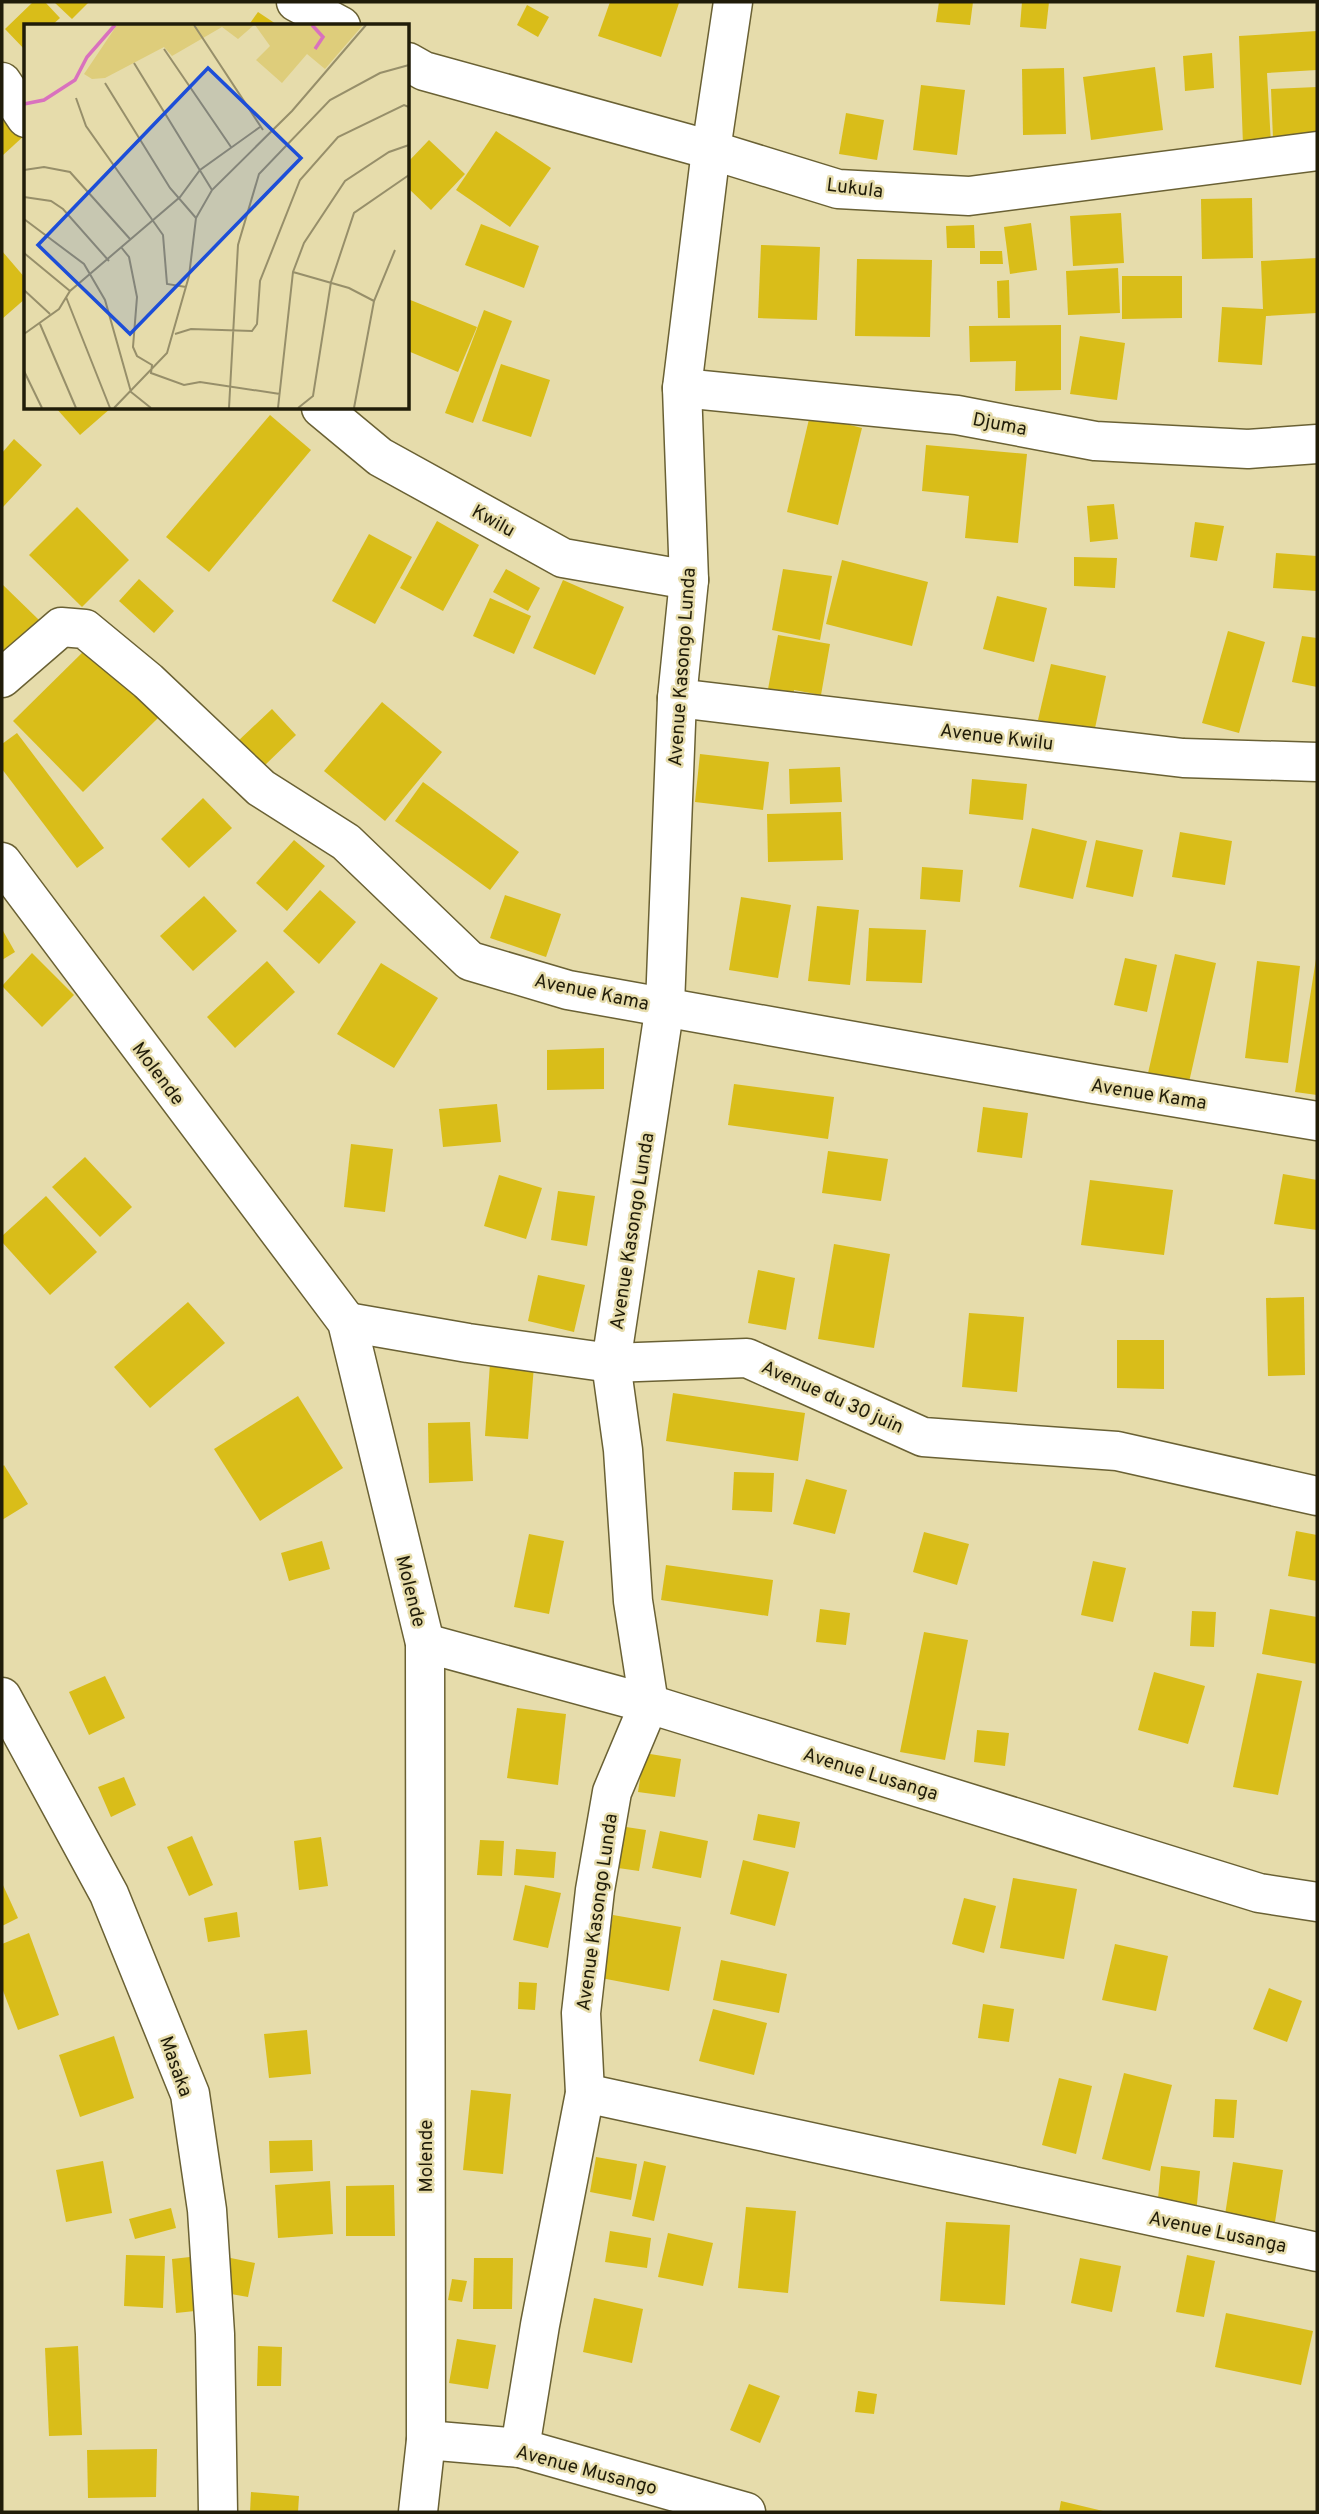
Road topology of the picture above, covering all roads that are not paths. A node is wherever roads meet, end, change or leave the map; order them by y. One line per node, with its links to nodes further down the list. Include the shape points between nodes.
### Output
1 (296, 2): 3 (street)
2 (733, 2): 7 (street, Avenue Kasongo Lunda)
3 (337, 24)
4 (410, 63): 7 (street, Lukula, via 424,71)
5 (2, 82): 6 (street)
6 (24, 115)
7 (712, 150): 8 (street, Lukula, via 838,189 969,196); 9 (street, Avenue Kasongo Lunda)
8 (1317, 151)
9 (682, 388): 11 (street, Djuma, via 957,415 1095,441 1248,449); 12 (street, Avenue Kasongo Lunda)
10 (323, 410): 12 (street, Kwilu, via 380,457 564,558)
11 (1317, 444)
12 (689, 580): 14 (street, Avenue Kasongo Lunda)
13 (2, 678): 17 (street, Avenue Kama, via 61,627 85,629 148,681 261,788 346,842 470,961 568,990)
14 (677, 698): 15 (street, Avenue Kwilu, via 1183,758); 17 (street, Avenue Kasongo Lunda)
15 (1317, 762)
16 (2, 862): 19 (street, Molende)
17 (665, 1005): 18 (street, Avenue Kama); 20 (street, Avenue Kasongo Lunda)
18 (1317, 1121)
19 (347, 1322): 20 (street, Avenue du 30 juin); 22 (street, Molende)
20 (611, 1363): 21 (street, Avenue du 30 juin, via 747,1358 923,1437 1117,1451); 24 (street, Avenue Kasongo Lunda, via 623,1450 634,1601)
21 (1317, 1496)
22 (425, 1643): 24 (street, Avenue Lusanga); 28 (street, Molende)
23 (2, 1697): 30 (street, Masaka, via 109,1894 190,2094 207,2210)
24 (649, 1704): 25 (street, Avenue Lusanga, via 1259,1893); 26 (street, Avenue Kasongo Lunda, via 612,1792 595,1890 581,2013)
25 (1317, 1902)
26 (585, 2093): 27 (street, Avenue Lusanga); 29 (street, Avenue Kasongo Lunda)
27 (1317, 2252)
28 (426, 2440): 29 (street, Avenue Musango); 31 (street, Molende)
29 (520, 2448): 32 (street, Avenue Musango)
30 (218, 2512)
31 (418, 2512)
32 (746, 2512)

